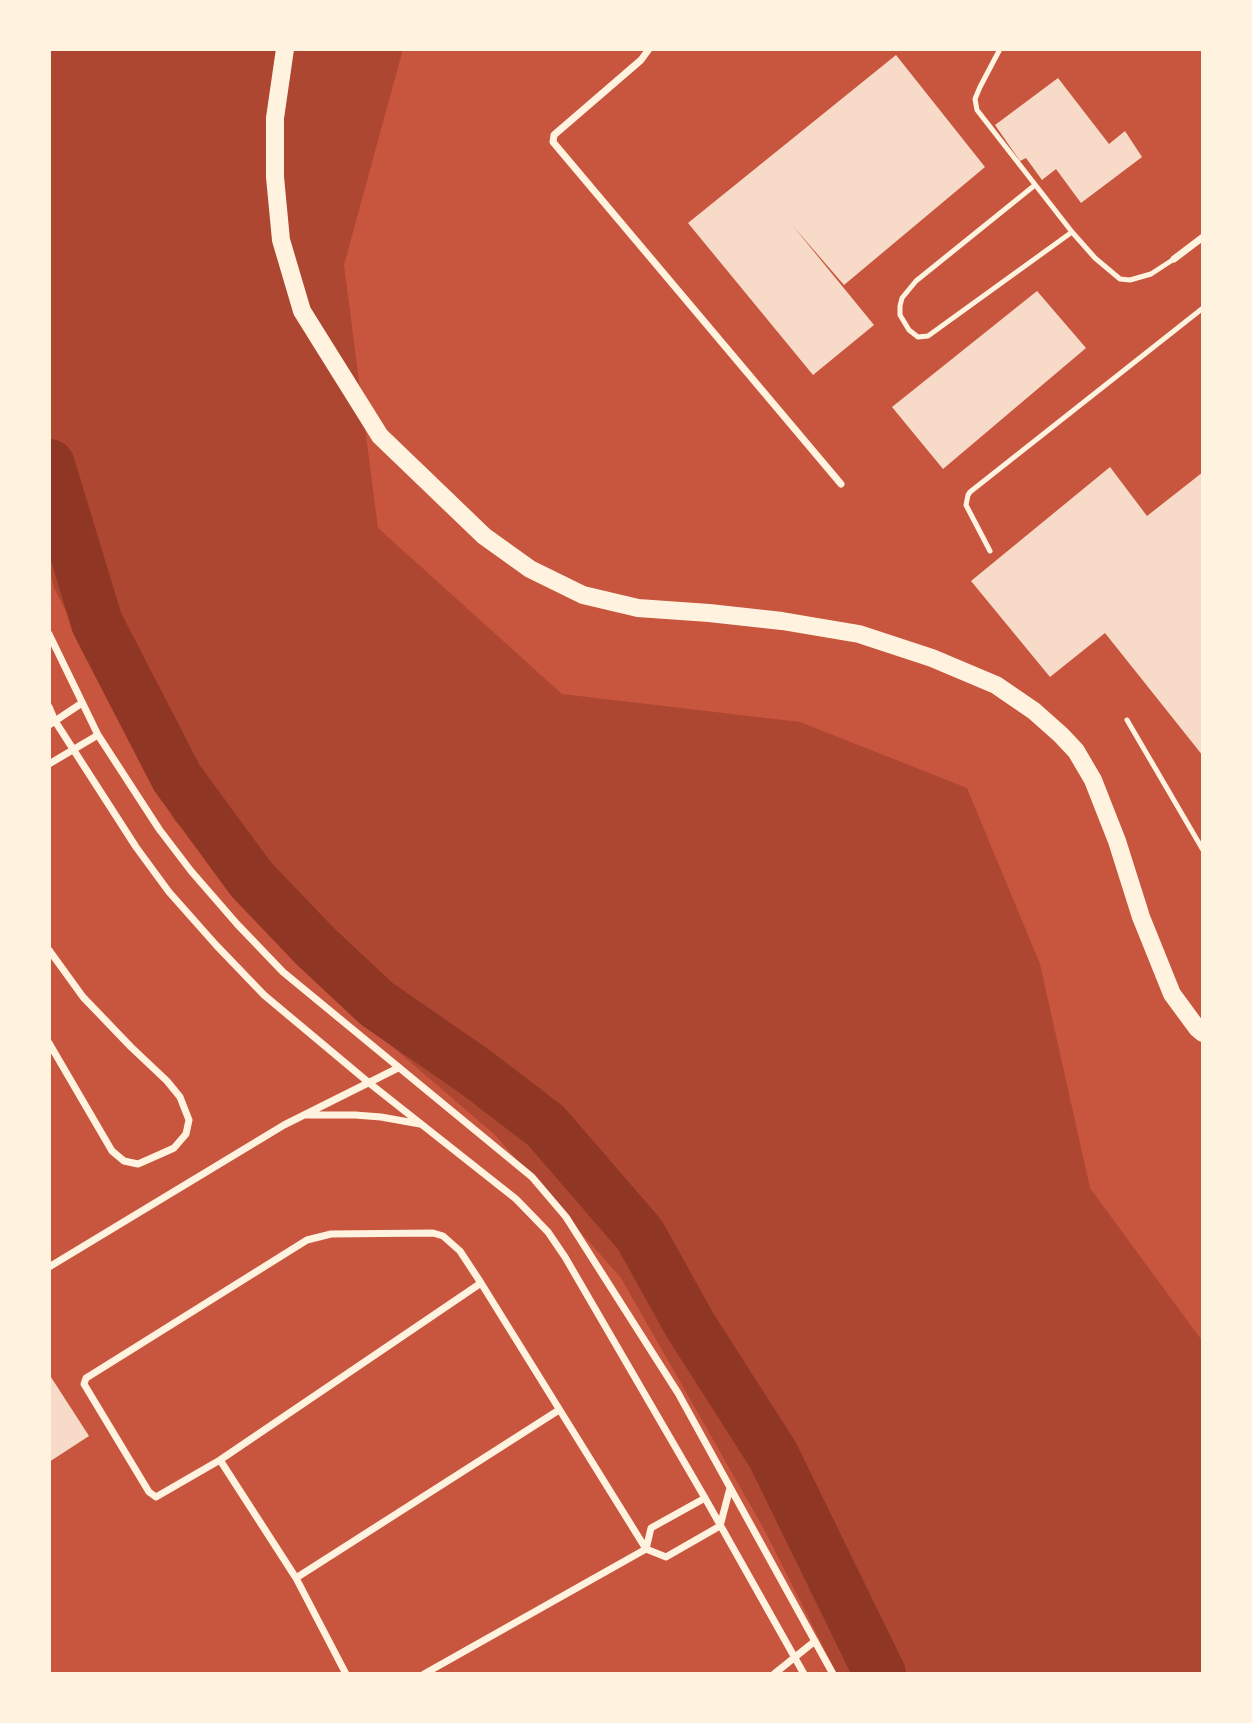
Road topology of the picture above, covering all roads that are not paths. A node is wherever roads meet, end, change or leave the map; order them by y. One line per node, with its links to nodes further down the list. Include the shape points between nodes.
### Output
1 (285, 49): 21 (main road, via 275,118 281,240 302,311 380,436 484,536 530,569 583,595 638,608 782,621 859,634 996,685 1034,711 1076,751 1093,780 1171,994)
2 (649, 49): 9 (street, via 554,135 553,142)
3 (1000, 49): 4 (lane, via 975,99 976,110)
4 (1035, 185): 5 (lane); 5 (lane, via 916,281 900,306 909,330 918,337 928,336)
5 (1072, 232): 7 (lane, via 1120,279 1151,274)
6 (1203, 237): 7 (street)
7 (1174, 259)
8 (1203, 307): 10 (lane, via 968,495 969,514)
9 (841, 484)
10 (990, 551)
11 (49, 634): 12 (street)
12 (82, 703): 15 (street); 16 (street)
13 (49, 706): 15 (street)
14 (1127, 720): 19 (lane)
15 (52, 723): 17 (street)
16 (97, 735): 17 (street); 23 (street, via 167,840 237,924 283,972)
17 (74, 750): 18 (street); 24 (street, via 169,892 264,995)
18 (49, 764)
19 (1203, 850)
20 (49, 950): 22 (street, via 83,997 180,1097 189,1120 186,1134 174,1148 138,1164 124,1161 111,1151)
21 (1203, 1033)
22 (49, 1043)
23 (398, 1068): 24 (street); 31 (street, via 532,1177 566,1217 678,1392)
24 (368, 1082): 25 (street); 26 (street)
25 (303, 1115): 26 (street, via 381,1117); 27 (street)
26 (421, 1125): 32 (street, via 516,1199 548,1232)
27 (49, 1267)
28 (481, 1283): 29 (street); 30 (street); 30 (street, via 460,1251 443,1236 321,1235 86,1378 84,1384 152,1495 156,1497)
29 (559, 1410): 34 (street); 35 (street)
30 (220, 1460): 35 (street)
31 (730, 1488): 33 (street); 36 (street)
32 (705, 1497): 33 (street); 34 (street, via 651,1528)
33 (720, 1526): 34 (street, via 666,1557); 37 (street)
34 (646, 1549): 39 (street)
35 (296, 1578): 38 (street)
36 (815, 1642): 37 (street); 42 (street)
37 (795, 1657): 40 (street); 41 (street)
38 (346, 1674)
39 (424, 1674)
40 (774, 1674)
41 (804, 1674)
42 (833, 1674)

